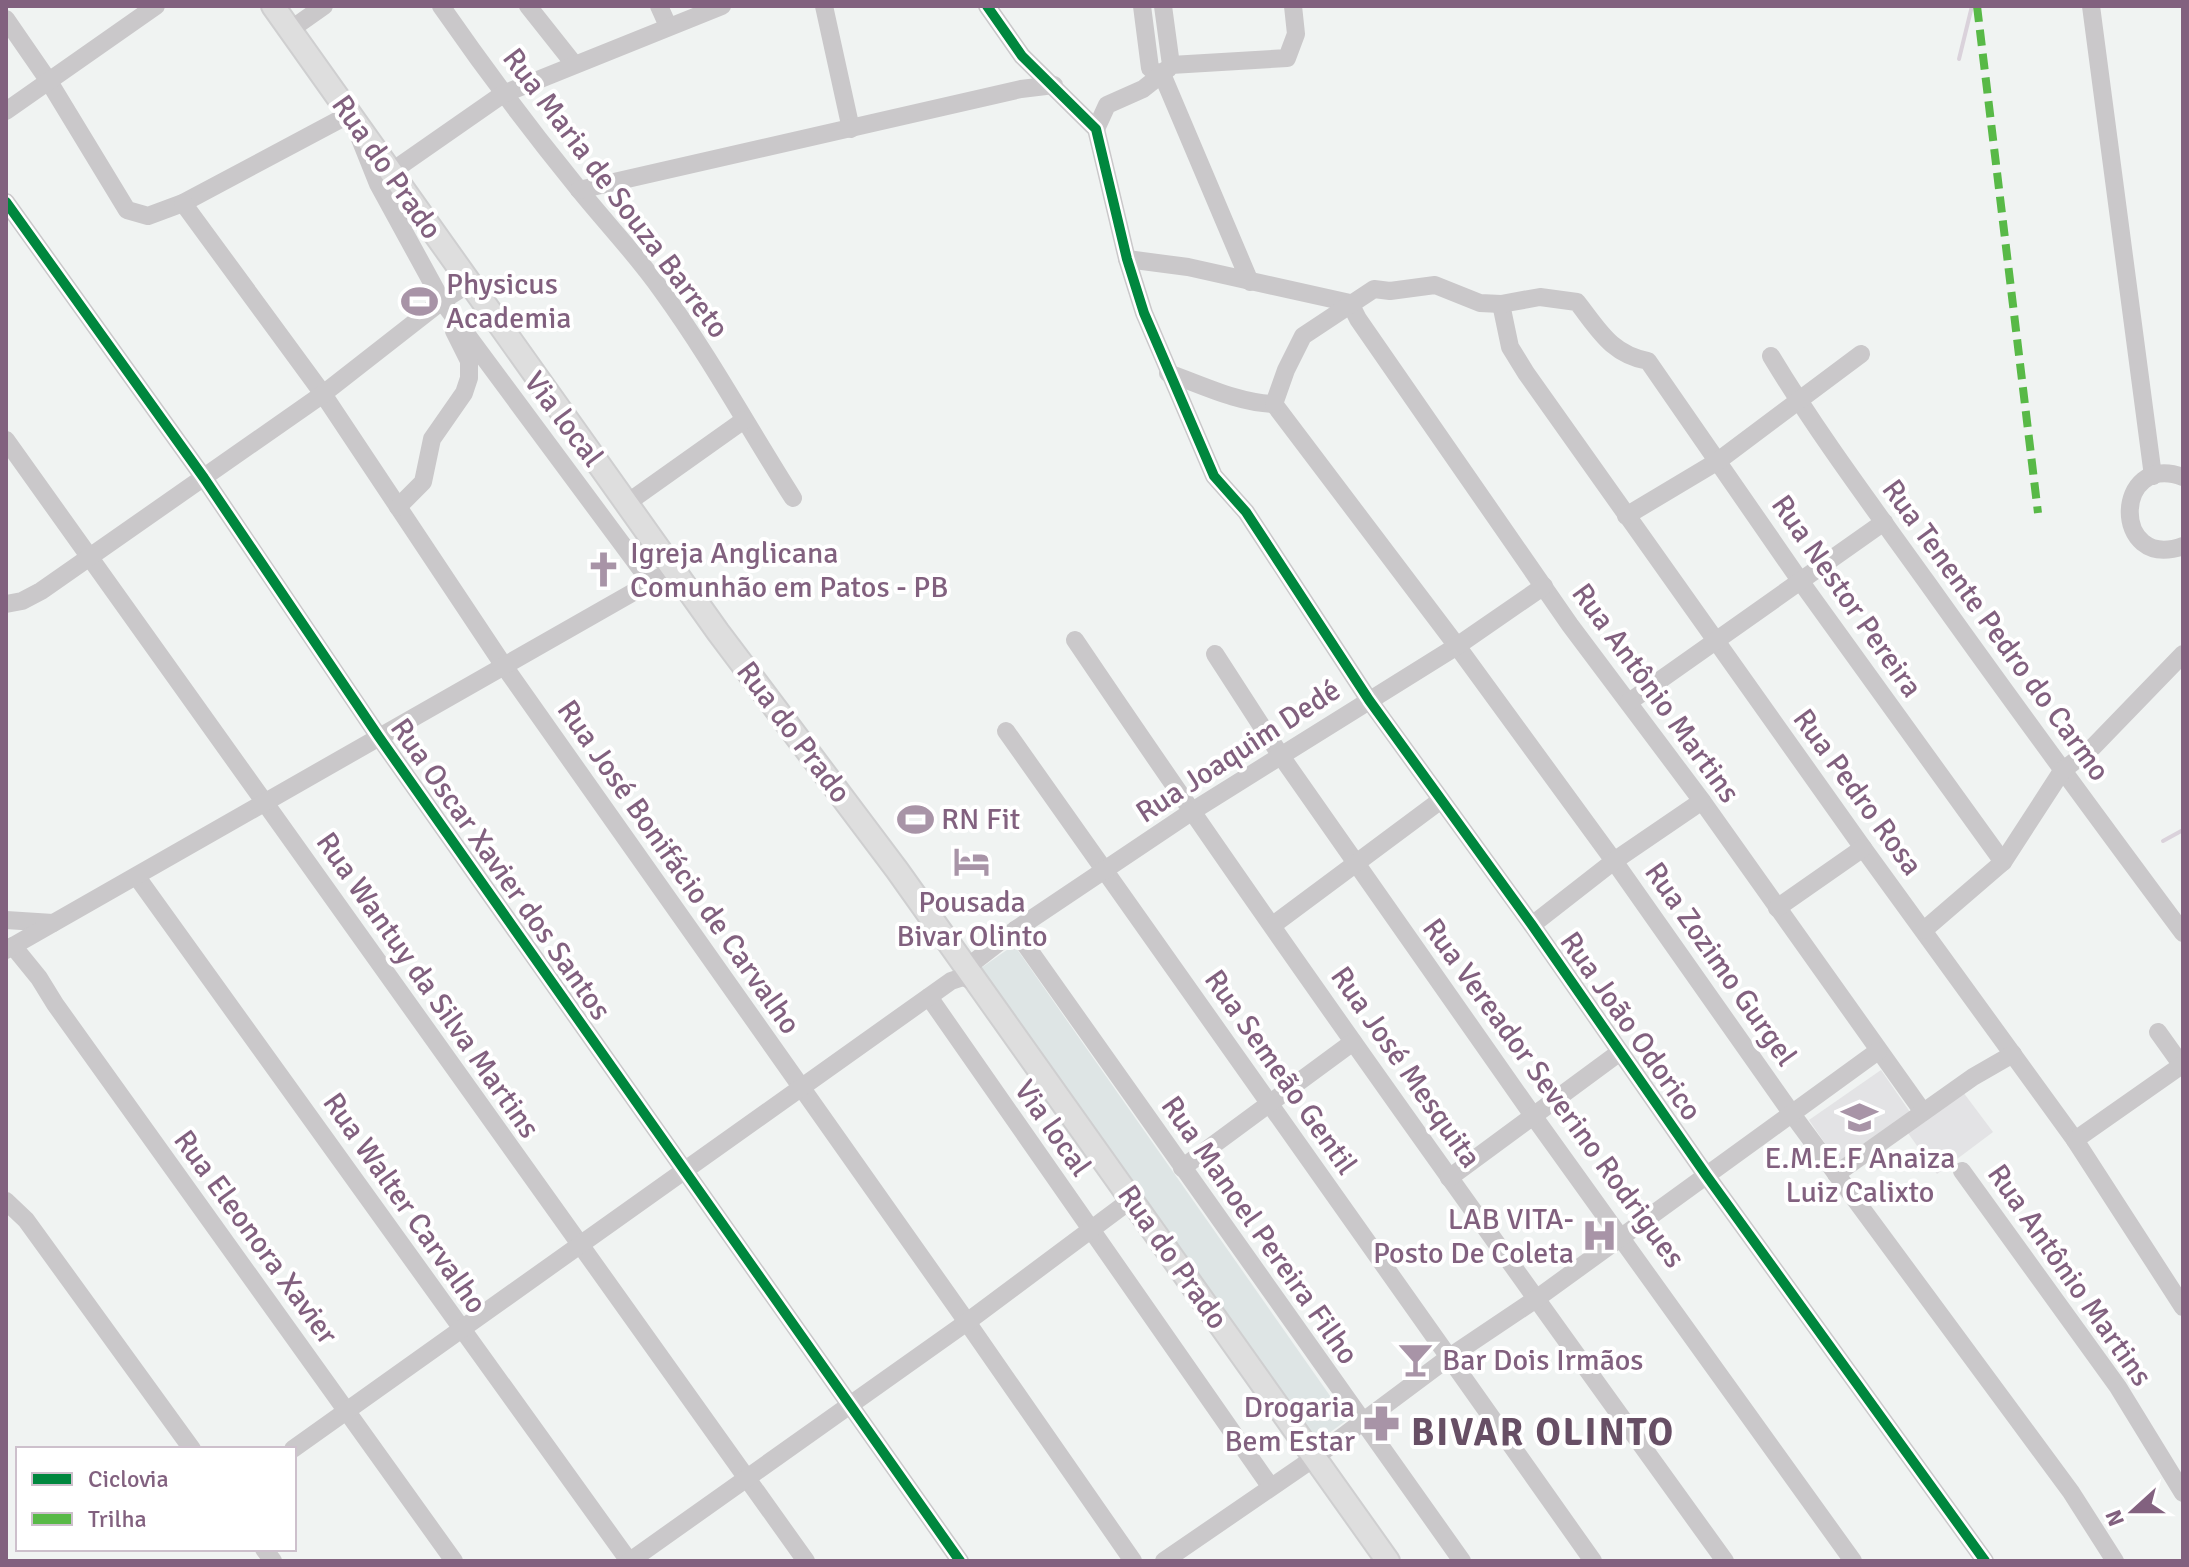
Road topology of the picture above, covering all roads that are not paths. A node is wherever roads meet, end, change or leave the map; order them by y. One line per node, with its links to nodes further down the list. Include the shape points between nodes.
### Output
1 (156, 6): 19 (street)
2 (273, 6): 16 (main road, Rua do Prado)
3 (324, 6): 16 (street)
4 (441, 6): 21 (street, Rua Maria de Souza Barreto)
5 (528, 6): 17 (street)
6 (659, 6): 15 (street)
7 (722, 6): 15 (street)
8 (824, 6): 24 (street)
9 (987, 6): 20 (street, via 1022,56)
10 (1142, 6): 18 (street)
11 (1163, 6): 18 (street)
12 (1293, 6): 18 (street, via 1296,34 1287,58)
13 (2091, 6): 45 (street)
14 (6, 19): 19 (street)
15 (668, 26): 17 (street)
16 (290, 30): 23 (main road, Rua do Prado)
17 (574, 64): 21 (street)
18 (1161, 69): 25 (street, via 1143,89 1107,105); 31 (street)
19 (48, 80): 22 (street); 29 (street, via 127,210 148,216)
20 (1054, 85): 24 (street); 25 (street)
21 (503, 94): 26 (street); 27 (street, Rua Maria de Souza Barreto)
22 (6, 111)
23 (350, 114): 26 (main road, Rua do Prado); 29 (street); 33 (street, Via local, via 378,184)
24 (851, 129): 27 (street)
25 (1096, 129): 30 (street, Rua João Odorico)
26 (391, 172): 32 (main road, Rua do Prado)
27 (579, 190): 42 (street, Rua Maria de Souza Barreto, via 663,292)
28 (6, 202): 47 (street, Rua Oscar Xavier dos Santos)
29 (183, 203): 39 (street, Rua José Bonifácio de Carvalho)
30 (1127, 259): 31 (street); 38 (street, Rua João Odorico)
31 (1250, 282): 34 (street)
32 (470, 283): 33 (street); 49 (main road, Rua do Prado)
33 (442, 301): 39 (street); 50 (street, via 469,361 469,378 432,439 423,482); 57 (street, Via local)
34 (1350, 303): 35 (street, via 1374,289 1435,285 1480,303); 41 (street, via 1303,336); 58 (street, Rua Antônio Martins)
35 (1501, 304): 44 (street, Rua Nestor Pereira, via 1540,297 1577,302 1619,351 1648,361); 51 (street, Rua Pedro Rosa, via 1510,347)
36 (1861, 354): 40 (street)
37 (1771, 356): 40 (street, Rua Tenente Pedro do Carmo)
38 (1168, 373): 41 (street, via 1224,394); 66 (street, Rua João Odorico, via 1214,476 1246,512)
39 (323, 394): 47 (street); 50 (street, Rua José Bonifácio de Carvalho)
40 (1798, 401): 44 (street); 52 (street, Rua Tenente Pedro do Carmo)
41 (1274, 404): 62 (street, Rua Zozimo Gurgel)
42 (744, 420): 48 (street, Rua Maria de Souza Barreto); 49 (street)
43 (6, 440): 54 (street, Rua Wantuy da Silva Martins)
44 (1718, 461): 51 (street); 56 (street, Rua Nestor Pereira)
45 (2153, 476): 46 (street); 53 (street, via 2130,499 2133,530 2159,549)
46 (2183, 477)
47 (204, 478): 54 (street); 69 (street, Rua Oscar Xavier dos Santos)
48 (793, 498)
49 (627, 503): 55 (main road, Rua do Prado)
50 (398, 507): 65 (street, Rua José Bonifácio de Carvalho)
51 (1626, 516): 61 (street, Rua Pedro Rosa)
52 (1884, 522): 56 (street); 71 (street, Rua Tenente Pedro do Carmo)
53 (2183, 546)
54 (89, 557): 59 (street, via 30,598); 74 (street, Rua Wantuy da Silva Martins)
55 (674, 569): 57 (street); 91 (main road, Rua do Prado)
56 (1801, 582): 61 (street); 78 (street, Rua Nestor Pereira)
57 (651, 583): 65 (street)
58 (1544, 586): 62 (street, Rua Joaquim Dedé); 67 (street, Rua Antônio Martins)
59 (6, 604)
60 (1075, 640): 75 (street, Rua José Mesquita)
61 (1715, 640): 67 (street); 76 (street, Rua Pedro Rosa)
62 (1457, 646): 66 (street, Rua Joaquim Dedé); 77 (street, Rua Zozimo Gurgel)
63 (1215, 654): 70 (street, Rua Vereador Severino Rodrigues)
64 (2183, 654): 71 (street, via 2093,747)
65 (504, 666): 69 (street); 99 (street, Rua José Bonifácio de Carvalho)
66 (1369, 700): 70 (street, Rua Joaquim Dedé); 72 (street, Rua João Odorico)
67 (1629, 702): 73 (street, Rua Antônio Martins)
68 (1006, 731): 80 (street, Rua Semeão Gentil)
69 (379, 737): 74 (street); 106 (street, Rua Oscar Xavier dos Santos)
70 (1281, 756): 75 (street, Rua Joaquim Dedé); 79 (street, Rua Vereador Severino Rodrigues)
71 (2062, 771): 78 (street); 89 (street, Rua Tenente Pedro do Carmo)
72 (1441, 800): 79 (street); 86 (street, Rua João Odorico)
73 (1702, 801): 77 (street); 82 (street, Rua Antônio Martins)
74 (267, 803): 81 (street); 115 (street, Rua Wantuy da Silva Martins)
75 (1191, 812): 80 (street, Rua Joaquim Dedé); 85 (street, Rua José Mesquita)
76 (1863, 848): 82 (street); 88 (street, Rua Pedro Rosa)
77 (1614, 861): 86 (street); 102 (street, Rua Zozimo Gurgel)
78 (2003, 862): 88 (street)
79 (1357, 864): 85 (street); 103 (street, Rua Vereador Severino Rodrigues)
80 (1105, 871): 87 (street, Rua Joaquim Dedé); 100 (street, Rua Semeão Gentil)
81 (137, 877): 84 (street); 119 (street, Rua Walter Carvalho)
82 (1777, 908): 95 (street, Rua Antônio Martins)
83 (6, 920): 84 (street)
84 (53, 923): 90 (street)
85 (1273, 925): 94 (street, Rua José Mesquita)
86 (1532, 925): 96 (street, Rua João Odorico)
87 (1015, 930): 91 (street, Rua Joaquim Dedé); 105 (street, Rua Manoel Pereira Filho)
88 (1924, 930): 97 (street, Rua Pedro Rosa)
89 (2183, 933)
90 (10, 948): 122 (street, Rua Eleonora Xavier, via 39,978)
91 (962, 970): 92 (street, Rua Joaquim Dedé); 111 (main road, Rua do Prado)
92 (929, 997): 99 (street, Rua Joaquim Dedé); 113 (street, Via local)
93 (2158, 1032): 98 (street)
94 (1353, 1042): 100 (street); 110 (street, Rua José Mesquita)
95 (1878, 1051): 101 (street, Rua Antônio Martins); 102 (street)
96 (1620, 1052): 103 (street); 109 (street, Rua João Odorico)
97 (2013, 1054): 101 (street); 104 (street, Rua Pedro Rosa)
98 (2182, 1066): 104 (street)
99 (800, 1087): 106 (street, Rua Joaquim Dedé); 118 (street, Rua José Bonifácio de Carvalho)
100 (1270, 1105): 105 (street); 120 (street, Rua Semeão Gentil)
101 (1923, 1112): 108 (street)
102 (1792, 1114): 108 (street, Rua Zozimo Gurgel); 109 (street)
103 (1534, 1117): 110 (street); 114 (street, Rua Vereador Severino Rodrigues)
104 (2075, 1140): 117 (street, Rua Pedro Rosa)
105 (1182, 1168): 123 (street, Rua Manoel Pereira Filho)
106 (683, 1170): 115 (street, Rua Joaquim Dedé); 121 (street, Rua Oscar Xavier dos Santos)
107 (1962, 1171): 129 (street, Rua Antônio Martins, via 2118,1387)
108 (1836, 1174): 142 (street, Rua Zozimo Gurgel, via 2071,1492)
109 (1706, 1175): 114 (street); 141 (street, Rua João Odorico)
110 (1449, 1178): 116 (street, Rua José Mesquita)
111 (1132, 1199): 113 (street); 126 (main road, Rua do Prado)
112 (6, 1201): 124 (street, via 26,1220)
113 (1090, 1230): 118 (street); 128 (street, Via local)
114 (1622, 1236): 116 (street); 140 (street, Rua Vereador Severino Rodrigues)
115 (578, 1245): 119 (street, Rua Joaquim Dedé); 127 (street, Rua Wantuy da Silva Martins)
116 (1536, 1299): 120 (street); 139 (street, Rua José Mesquita)
117 (2183, 1307)
118 (967, 1322): 121 (street); 134 (street, Rua José Bonifácio de Carvalho)
119 (460, 1328): 122 (street, Rua Joaquim Dedé); 131 (street, Rua Walter Carvalho)
120 (1448, 1358): 123 (street); 138 (street, Rua Semeão Gentil)
121 (850, 1403): 127 (street); 133 (street, Rua Oscar Xavier dos Santos)
122 (346, 1410): 125 (street, Rua Joaquim Dedé); 130 (street, Rua Eleonora Xavier)
123 (1362, 1423): 126 (street); 137 (street, Rua Manoel Pereira Filho)
124 (191, 1447)
125 (296, 1447)
126 (1314, 1458): 128 (street); 136 (main road, Rua do Prado)
127 (747, 1476): 131 (street); 132 (street, Rua Wantuy da Silva Martins)
128 (1270, 1486): 135 (street)
129 (2183, 1493)
130 (454, 1561)
131 (630, 1561)
132 (806, 1561)
133 (960, 1561)
134 (1133, 1561)
135 (1164, 1561)
136 (1388, 1561)
137 (1462, 1561)
138 (1593, 1561)
139 (1725, 1561)
140 (1853, 1561)
141 (1985, 1561)
142 (2115, 1561)

